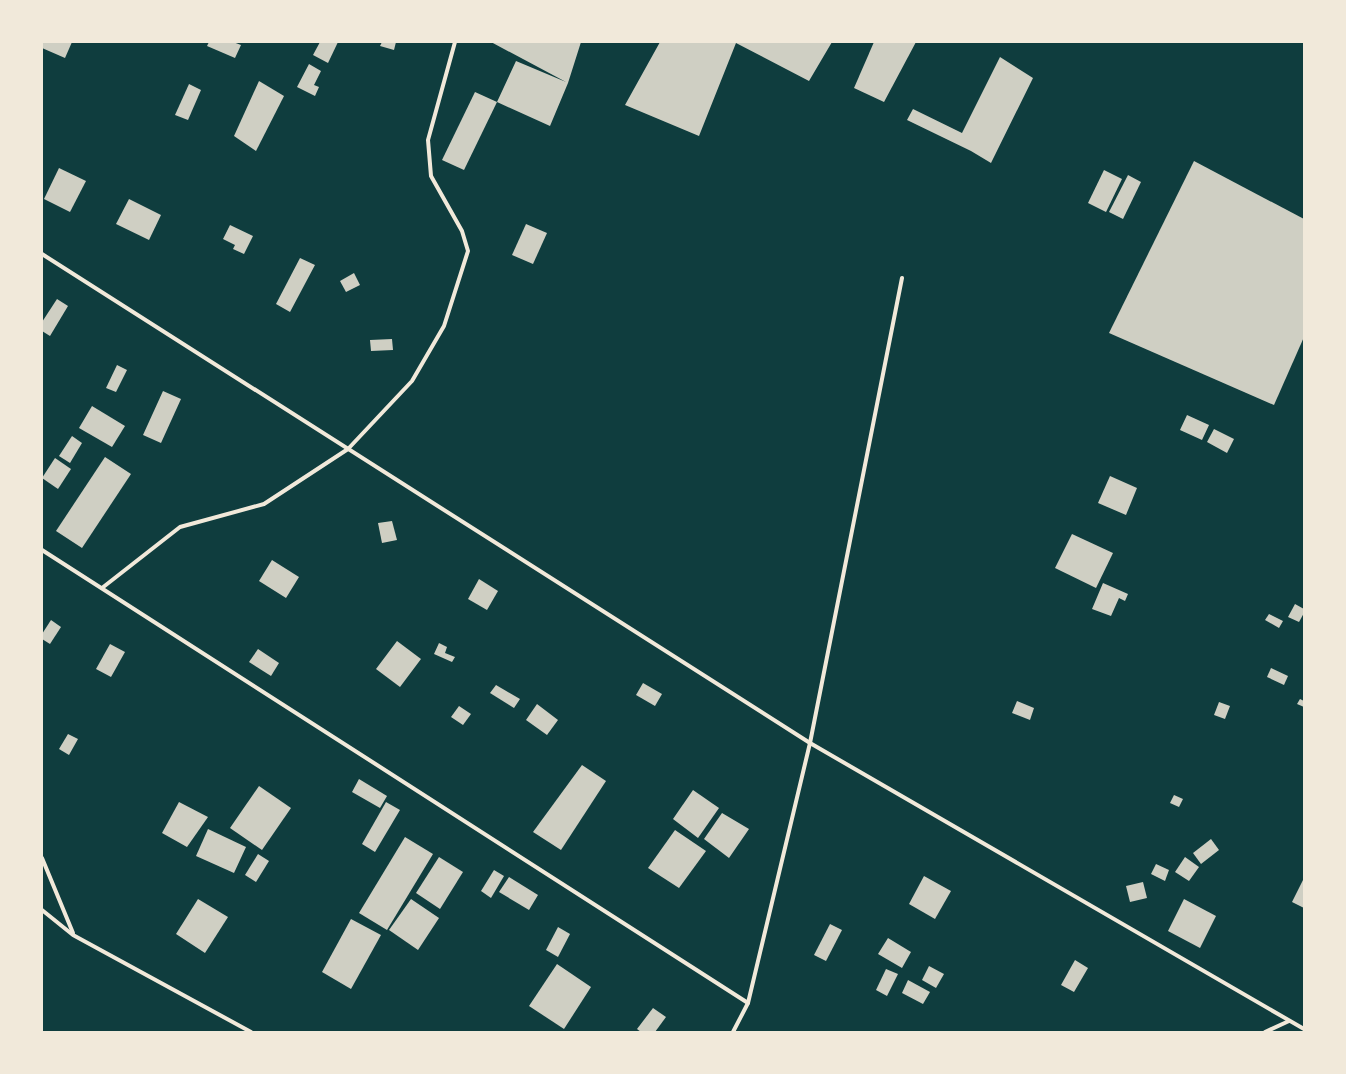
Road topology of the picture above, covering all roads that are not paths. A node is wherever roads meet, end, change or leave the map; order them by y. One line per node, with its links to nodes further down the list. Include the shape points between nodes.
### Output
1 (455, 42): 4 (street, via 428,140 431,176 462,231 468,251 444,326 412,381)
2 (42, 254): 4 (street)
3 (902, 278): 7 (street)
4 (348, 449): 6 (street, via 264,504 180,527); 7 (street)
5 (42, 550): 6 (street)
6 (102, 588): 11 (street)
7 (810, 743): 11 (street); 12 (street)
8 (42, 858): 10 (street)
9 (42, 910): 10 (street)
10 (74, 935): 14 (street)
11 (748, 1003): 15 (street)
12 (1289, 1021): 13 (street); 16 (street)
13 (1304, 1029)
14 (251, 1032)
15 (733, 1032)
16 (1265, 1032)

